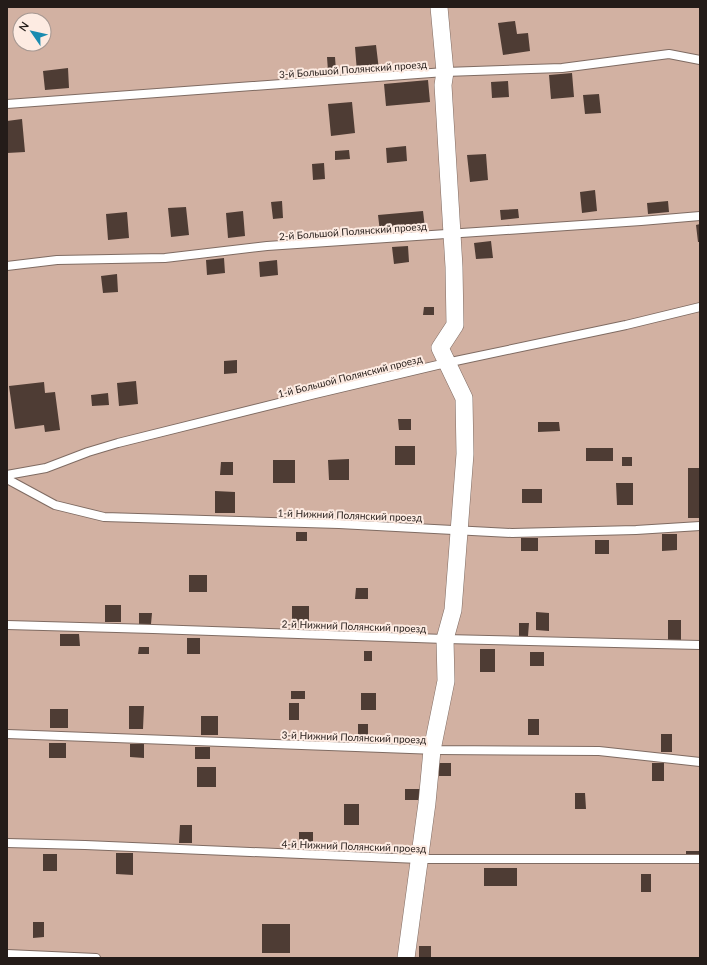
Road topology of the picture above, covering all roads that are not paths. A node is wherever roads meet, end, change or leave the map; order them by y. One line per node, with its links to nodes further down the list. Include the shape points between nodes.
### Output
1 (439, 7): 3 (street)
2 (700, 60): 3 (lane, 3-й Большой Полянский проезд, via 668,54 562,68)
3 (446, 72): 4 (lane, 3-й Большой Полянский проезд); 6 (street, via 443,85)
4 (7, 104)
5 (700, 216): 6 (lane, 2-й Большой Полянский проезд)
6 (452, 234): 7 (lane, 2-й Большой Полянский проезд, via 267,246 166,258 57,260); 9 (street, via 455,325 440,348)
7 (7, 266)
8 (700, 307): 9 (lane, 1-й Большой Полянский проезд)
9 (446, 363): 10 (lane, 1-й Большой Полянский проезд, via 118,443 46,468); 13 (street, via 464,398 465,454)
10 (7, 475)
11 (7, 479): 13 (lane, 1-й Нижний Полянский проезд, via 55,505 104,516)
12 (700, 526): 13 (lane, 1-й Нижний Полянский проезд, via 512,533)
13 (460, 530): 15 (street, via 453,610)
14 (7, 625): 15 (lane, 2-й Нижний Полянский проезд)
15 (445, 639): 16 (lane, 2-й Нижний Полянский проезд); 18 (street, via 446,681)
16 (700, 645)
17 (7, 734): 18 (lane, 3-й Нижний Полянский проезд)
18 (432, 750): 19 (lane, 3-й Нижний Полянский проезд, via 599,751); 21 (street)
19 (700, 762)
20 (7, 842): 21 (lane, 4-й Нижний Полянский проезд)
21 (419, 859): 22 (lane, 4-й Нижний Полянский проезд); 25 (street)
22 (700, 859)
23 (7, 954): 24 (lane)
24 (96, 958)
25 (406, 958)

